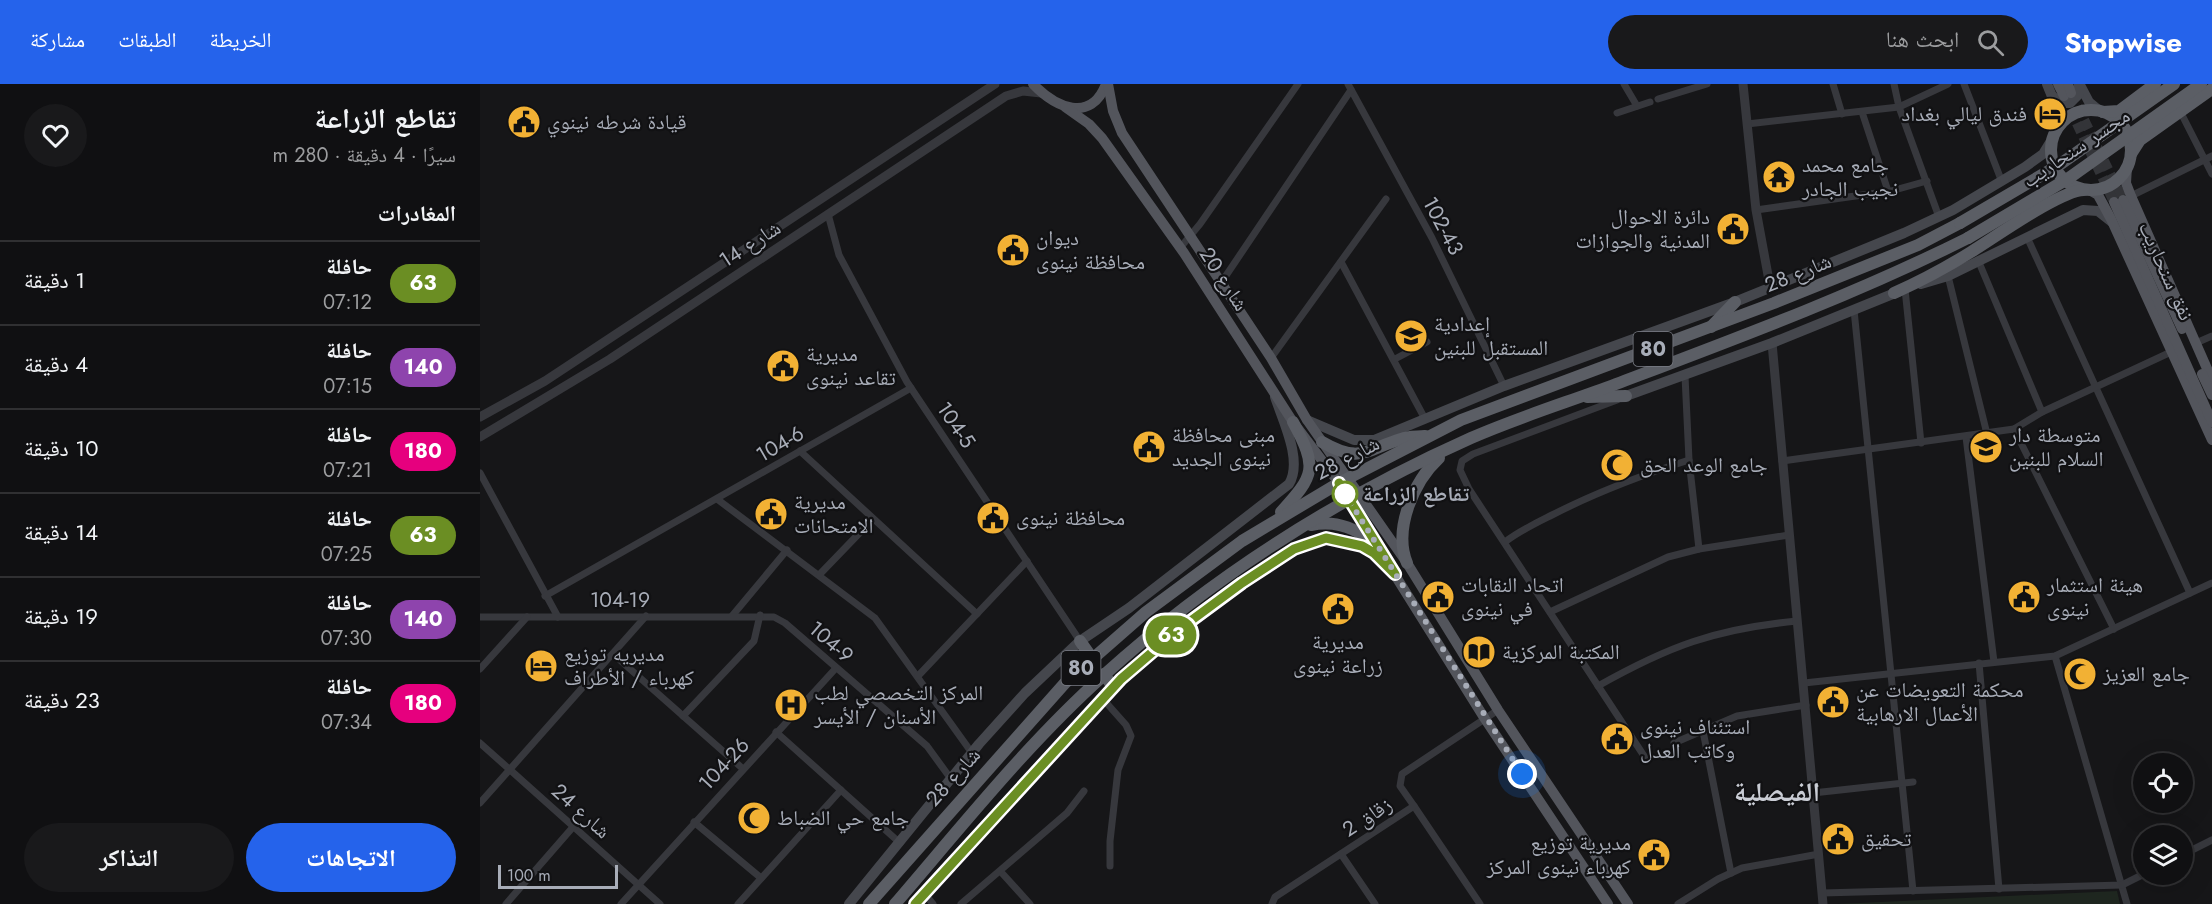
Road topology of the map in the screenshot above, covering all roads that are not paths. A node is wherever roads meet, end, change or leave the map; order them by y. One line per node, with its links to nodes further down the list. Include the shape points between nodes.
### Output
1 (995, 84): 80 (street, شارع 14, via 545,381)
2 (1033, 84): 20 (main road, شارع 20)
3 (1107, 84): 25 (main road, via 1090,105); 50 (main road, شارع 20, via 1122,133)
4 (1298, 84): 50 (street)
5 (1624, 84): 24 (street)
6 (1707, 84): 22 (street)
7 (1743, 84): 32 (street)
8 (1833, 84): 31 (street)
9 (1894, 84): 26 (street)
10 (1948, 84): 26 (street)
11 (1964, 84): 39 (street)
12 (2047, 84): 21 (main road)
13 (2058, 84): 18 (main road)
14 (2155, 84): 29 (highway, via 2119,111)
15 (2174, 84): 49 (highway, مجسر سنحاريب / 80, bridge, via 2068,159)
16 (2201, 84): 51 (highway, مجسر سنحاريب / 80, bridge, via 2092,163)
17 (1350, 87): 57 (street); 73 (street, 102-43, via 1432,238)
18 (2072, 88): 21 (main road, via 2079,94 2070,102 2061,103); 29 (main road)
19 (2212, 89): 27 (highway)
20 (1041, 93): 25 (main road, شارع 20); 46 (street, شارع 14, via 1023,91 1006,96)
21 (2052, 96): 33 (main road, via 2059,116)
22 (1658, 99)
23 (1650, 102): 24 (street)
24 (1637, 106): 30 (street)
25 (1065, 107): 53 (main road, شارع 20, via 1102,138)
26 (1899, 107): 28 (street); 38 (street)
27 (2180, 111): 34 (highway, via 2140,140); 35 (street)
28 (1862, 112): 31 (street); 41 (street)
29 (2102, 112): 33 (highway, via 2076,114); 34 (highway, via 2116,119 2125,130)
30 (1617, 113)
31 (1842, 114): 32 (street)
32 (1747, 124): 45 (street)
33 (2055, 135): 39 (main road, via 2043,154); 40 (highway, via 2051,154 2059,174 2069,184)
34 (2131, 154): 36 (highway)
35 (2209, 157): 37 (street); 43 (street)
36 (2127, 167): 40 (highway, via 2110,186); 43 (main road)
37 (2212, 174)
38 (1927, 181): 41 (street); 47 (street)
39 (2002, 182): 47 (main road)
40 (2087, 190): 48 (main road, via 2097,195); 59 (highway, via 2070,193 2020,220 1955,262)
41 (1888, 191): 45 (street)
42 (1386, 199): 55 (street)
43 (2123, 199): 44 (main road); 76 (main road, نفق سنحاريب); 84 (main road, نفق سنحاريب)
44 (2137, 209): 48 (main road, via 2130,198 2118,196 2109,203); 66 (main road)
45 (1756, 210): 58 (street)
46 (828, 214): 74 (street, 104-5, via 839,255); 88 (street, شارع 14, via 610,358)
47 (1939, 217): 58 (main road)
48 (2111, 221): 52 (main road, via 2098,211 2083,210); 67 (main road)
49 (1960, 223): 62 (highway, شارع 28 / 80, via 1908,249)
50 (1190, 237): 53 (street); 57 (main road, شارع 20)
51 (1968, 237): 78 (highway, شارع 28 / 80, via 1774,325)
52 (2027, 237): 54 (main road); 75 (street)
53 (1180, 248): 71 (main road, شارع 20)
54 (1978, 260): 56 (main road); 79 (street)
55 (1341, 262): 68 (street); 69 (street)
56 (1948, 276): 59 (main road); 86 (street)
57 (1221, 283): 68 (main road, شارع 20)
58 (1770, 286): 60 (main road)
59 (1900, 291): 61 (main road); 92 (street)
60 (1735, 302): 62 (highway); 73 (main road)
61 (1854, 310): 65 (main road); 94 (street)
62 (1704, 330): 87 (highway, شارع 28 / 80, via 1500,404)
63 (2212, 336): 66 (street)
64 (1426, 342): 69 (street)
65 (1772, 343): 70 (main road); 97 (street)
66 (2196, 343): 72 (main road)
67 (2171, 352): 75 (street); 90 (main road)
68 (1271, 358): 82 (main road, شارع 20)
69 (1395, 359): 81 (street)
70 (1685, 376): 77 (main road); 96 (street)
71 (1267, 380): 83 (main road, شارع 20); 128 (main road, via 1293,452 1295,469 1289,484 1130,608)
72 (2212, 380)
73 (1504, 386): 81 (main road)
74 (910, 388): 95 (street, 104-6); 111 (street, 104-5)
75 (2094, 388): 79 (street); 116 (street)
76 (2212, 395)
77 (1626, 396): 78 (highway); 107 (street, via 1509,439 1462,461 1460,470 1465,482)
78 (1580, 398): 93 (highway, شارع 28 / 80, via 1506,424)
79 (2042, 412): 85 (street)
80 (480, 417)
81 (1425, 419): 82 (main road, via 1369,442 1354,440)
82 (1307, 420): 91 (main road, شارع 20)
83 (1293, 422): 99 (main road, شارع 20); 104 (highway, via 1309,457 1309,477 1301,491)
84 (2212, 422)
85 (2014, 429): 86 (street); 127 (street)
86 (1988, 434): 89 (street)
87 (1432, 435): 91 (highway, via 1404,438 1360,455 1345,454); 99 (highway, شارع 28 / 80)
88 (480, 437)
89 (1966, 437): 92 (street); 132 (street)
90 (2212, 440)
91 (1322, 442): 99 (main road, شارع 20)
92 (1921, 443): 94 (street)
93 (1451, 449): 100 (highway, شارع 28 / 80); 112 (highway, via 1434,462 1412,493 1403,536)
94 (1870, 449): 97 (street); 136 (street)
95 (800, 451): 101 (street, 104-6); 103 (street)
96 (1689, 460): 107 (street, via 1590,496); 109 (street)
97 (1782, 461): 106 (street)
98 (480, 472): 117 (street)
99 (1343, 481): 100 (main road); 102 (highway); 104 (highway, شارع 28 / 80)
100 (1360, 493): 102 (highway, شارع 28 / 80); 112 (main road)
101 (717, 499): 110 (street); 117 (street, 104-6)
102 (1348, 500): 105 (highway, شارع 28 / 80); 108 (main road)
103 (873, 519): 113 (street); 119 (street)
104 (1267, 526): 131 (highway, شارع 28 / 80, via 1189,579)
105 (1304, 528): 108 (highway, via 1318,524 1348,527); 137 (highway, شارع 28 / 80, via 1215,585)
106 (1789, 534): 109 (street); 126 (street)
107 (1504, 542): 118 (street)
108 (1378, 548): 114 (main road)
109 (1698, 549): 118 (street, via 1636,570)
110 (787, 550): 113 (street); 123 (street)
111 (1027, 561): 119 (street); 128 (street, 104-5)
112 (1407, 562): 144 (main road)
113 (820, 574): 138 (street, via 875,618)
114 (1395, 574): 141 (main road, via 1362,546 1326,538 1294,549 1215,601); 146 (main road)
115 (2212, 584): 116 (street)
116 (2190, 593): 127 (street)
117 (545, 596): 121 (street)
118 (1550, 612): 140 (street)
119 (977, 614): 138 (street)
120 (760, 615): 123 (street, 104-19); 134 (street, 104-9, via 781,621); 145 (street, via 754,641)
121 (558, 616): 122 (street, 104-19); 125 (street, 104-19)
122 (646, 616): 123 (street, 104-19); 129 (street)
123 (732, 616)
124 (480, 617): 125 (street, 104-19)
125 (527, 617): 135 (street)
126 (1797, 621): 139 (street); 140 (street, via 1704,636 1652,657)
127 (2114, 629): 130 (street)
128 (1080, 641): 131 (highway); 151 (main road, via 1025,693)
129 (613, 654): 145 (street); 154 (street)
130 (2055, 656): 132 (street); 179 (street)
131 (1092, 658): 165 (highway, شارع 28 / 80)
132 (1994, 662): 133 (street)
133 (1978, 663): 136 (street); 180 (street)
134 (836, 668): 148 (street, 104-26); 155 (street, 104-9, via 927,746)
135 (480, 669)
136 (1892, 672): 139 (street); 157 (street)
137 (1104, 674): 141 (highway); 168 (highway, شارع 28 / 80)
138 (918, 676): 151 (street)
139 (1804, 683): 143 (street)
140 (1598, 686): 152 (street)
141 (1113, 687): 142 (main road)
142 (1102, 698): 173 (street, via 1131,736 1118,770); 182 (main road)
143 (1806, 705): 147 (street, via 1737,716); 160 (street)
144 (1498, 710): 146 (street, زقاق 2); 199 (main road)
145 (683, 716): 153 (street)
146 (1485, 719): 162 (street, زقاق 2, via 1402,774 1400,786); 198 (main road)
147 (1702, 731): 150 (street); 175 (street)
148 (776, 732): 153 (street, 104-26); 158 (street)
149 (480, 743): 154 (street, شارع 24)
150 (1674, 743)
151 (972, 753): 155 (main road)
152 (1646, 759)
153 (742, 768): 163 (street, 104-26)
154 (510, 769): 161 (street); 164 (street, شارع 24)
155 (951, 779): 167 (main road)
156 (1913, 782): 157 (street)
157 (1902, 784): 160 (street); 181 (street)
158 (841, 790): 167 (street); 176 (street)
159 (1084, 791): 174 (street, via 1068,813)
160 (1813, 793): 172 (street)
161 (480, 803)
162 (1414, 806): 171 (street, زقاق 2); 197 (street)
163 (693, 822): 176 (street); 178 (street, 104-26)
164 (573, 827): 178 (street, شارع 24); 185 (street)
165 (926, 838): 168 (highway); 190 (highway, شارع 28 / 80)
166 (2210, 841): 169 (street); 170 (street)
167 (900, 843): 189 (main road)
168 (942, 850): 191 (highway, شارع 28 / 80)
169 (2193, 850)
170 (2212, 851)
171 (1341, 854): 184 (street, زقاق 2); 196 (street)
172 (1819, 854): 175 (street, via 1754,864); 183 (street)
173 (1110, 866)
174 (1001, 872): 194 (street); 195 (street)
175 (1731, 873): 200 (street)
176 (761, 878): 188 (street)
177 (2133, 880): 179 (street)
178 (638, 884): 186 (street, 104-26); 187 (street, شارع 24)
179 (2122, 885): 180 (street); 202 (street)
180 (1999, 889): 181 (street)
181 (1912, 891): 183 (street)
182 (924, 893): 192 (main road); 193 (street)
183 (1822, 893): 201 (street)
184 (1272, 903)
185 (506, 904)
186 (621, 904)
187 (660, 904)
188 (738, 904)
189 (849, 904)
190 (869, 904)
191 (896, 904)
192 (915, 904)
193 (933, 904)
194 (961, 904)
195 (1030, 904)
196 (1375, 904)
197 (1480, 904)
198 (1608, 904)
199 (1628, 904)
200 (1678, 904)
201 (1823, 904)
202 (2127, 904)

